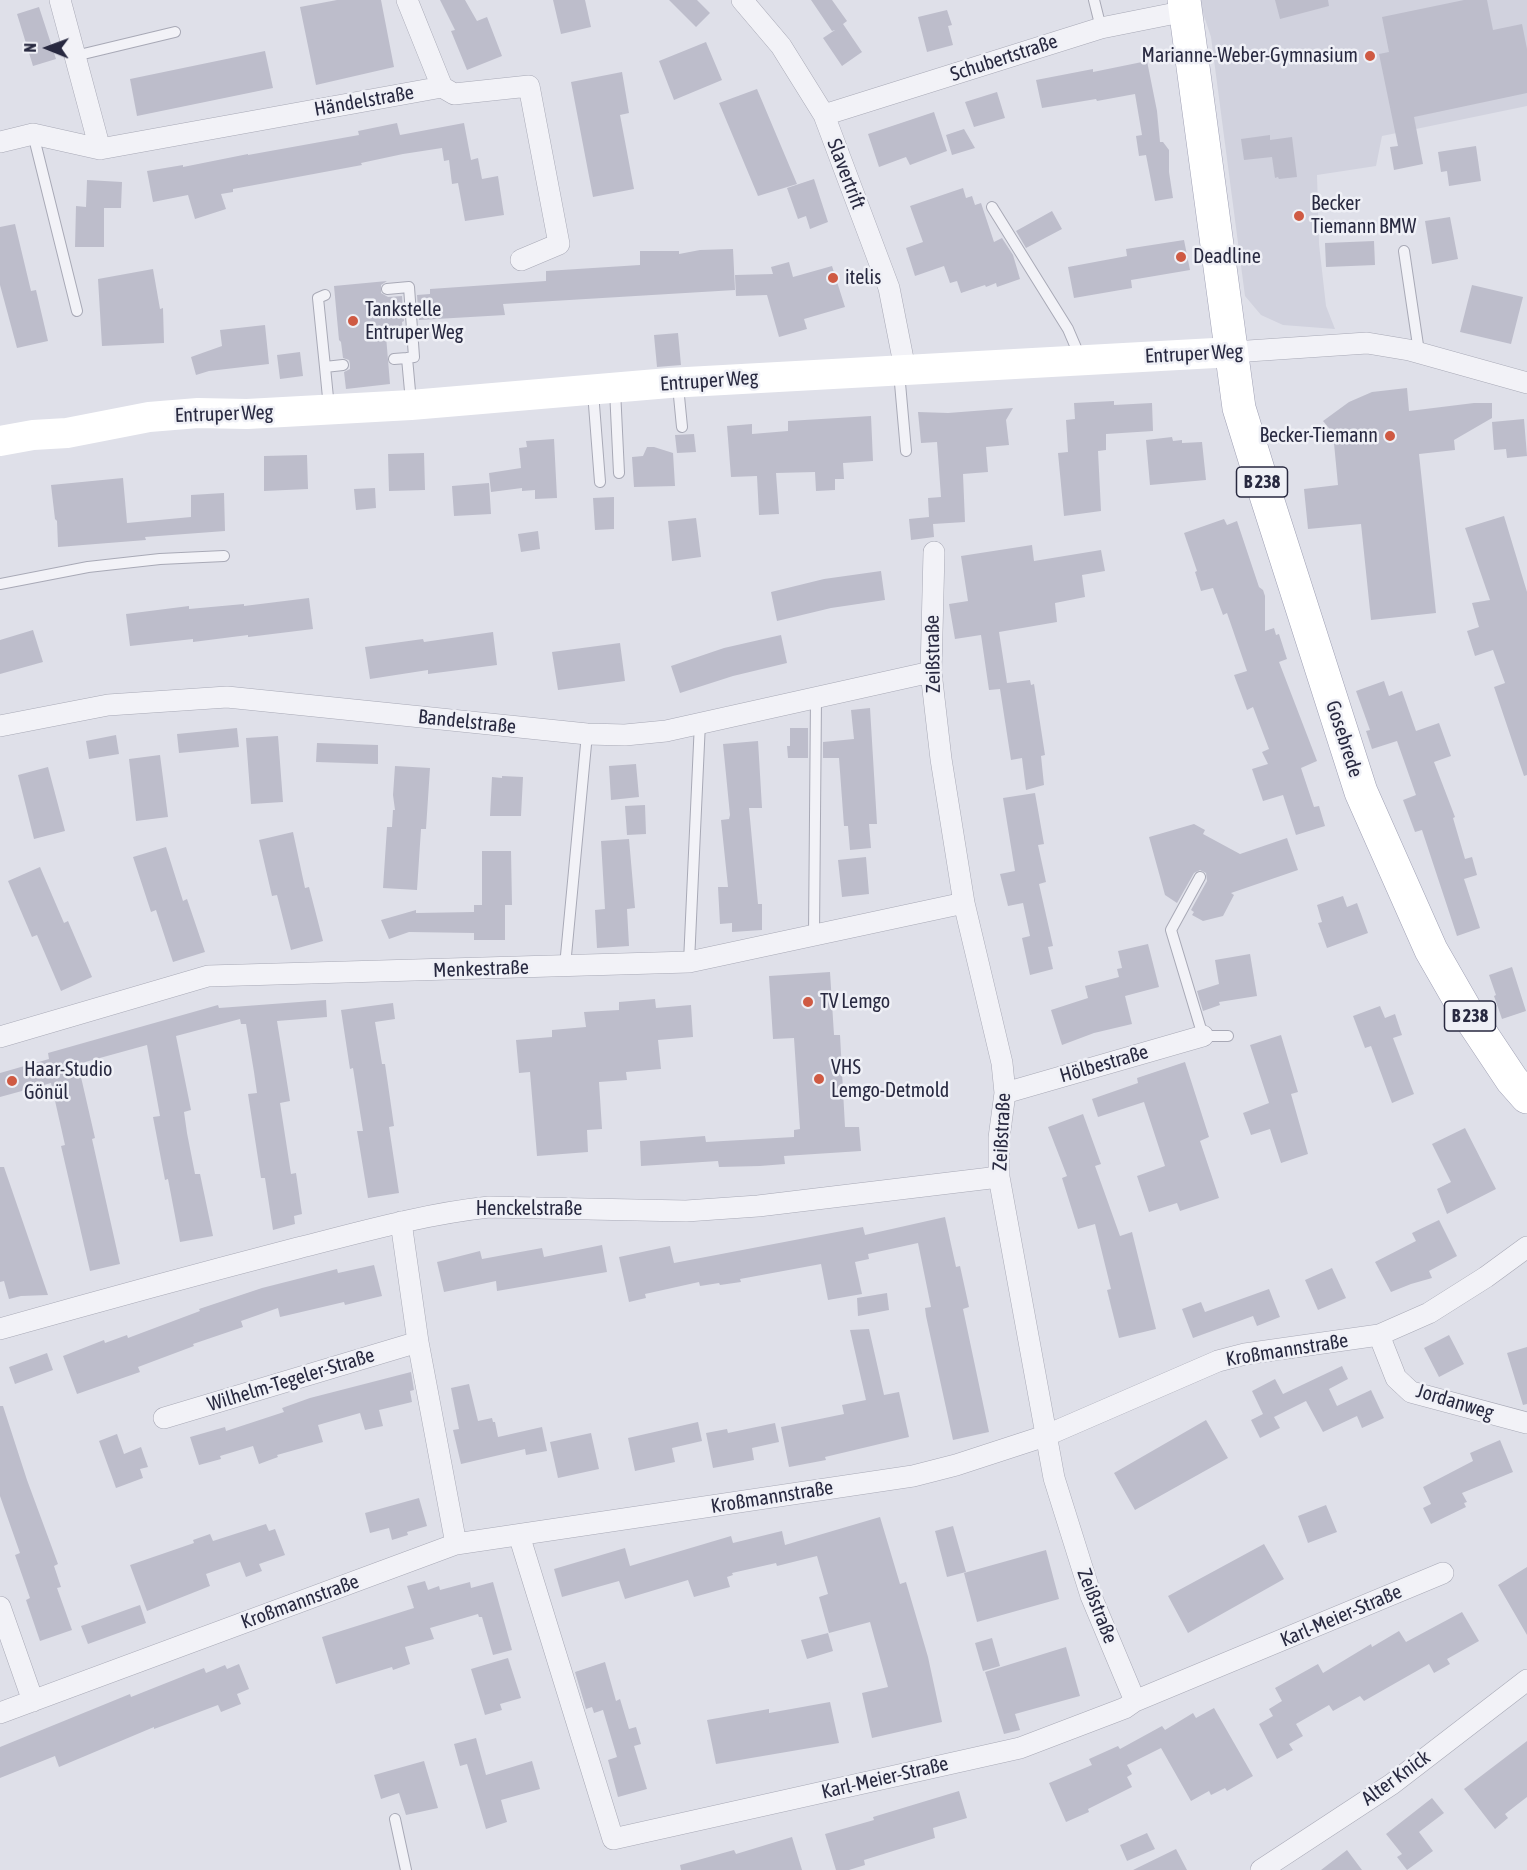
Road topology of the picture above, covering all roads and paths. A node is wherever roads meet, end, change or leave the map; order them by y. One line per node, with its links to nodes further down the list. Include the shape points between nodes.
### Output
1 (60, 0): 8 (street)
2 (407, 0): 9 (street)
3 (742, 0): 10 (street, Slavertrift, via 781,46)
4 (1094, 0): 6 (lane)
5 (1185, 5): 6 (street, Schubertstraße); 20 (main road, B 238)
6 (1101, 27): 10 (street, Schubertstraße)
7 (175, 32): 8 (lane)
8 (75, 56): 13 (street)
9 (442, 87): 13 (street, Händelstraße); 16 (street, Händelstraße, via 454,94 530,86 559,244)
10 (824, 115): 27 (street, Slavertrift, via 889,288)
11 (33, 134): 12 (street, Händelstraße); 13 (street, Händelstraße); 19 (lane)
12 (0, 142)
13 (100, 149)
14 (992, 207): 24 (lane, via 1068,329)
15 (1404, 251): 21 (lane)
16 (521, 260)
17 (387, 289): 22 (lane, via 409,287 414,357)
18 (325, 295): 26 (lane, via 318,298)
19 (77, 310)
20 (1233, 352): 21 (street, Entruper Weg, via 1367,343); 24 (main road, Entruper Weg); 55 (main road, Gosebrede / B 238, via 1239,408 1361,792 1431,950 1466,1011)
21 (1419, 352): 29 (street, Entruper Weg)
22 (407, 358): 23 (lane); 31 (lane)
23 (394, 359)
24 (1081, 360): 27 (main road, Entruper Weg)
25 (343, 365): 26 (lane)
26 (325, 367): 32 (lane)
27 (902, 369): 28 (main road, Entruper Weg); 35 (lane)
28 (678, 382): 30 (main road, Entruper Weg); 33 (lane)
29 (1527, 383)
30 (604, 388): 31 (main road, Entruper Weg); 36 (lane); 37 (lane)
31 (411, 405): 32 (main road, Entruper Weg)
32 (329, 410): 34 (main road, Entruper Weg, via 198,412)
33 (682, 427)
34 (0, 441)
35 (906, 451)
36 (619, 473)
37 (600, 482)
38 (934, 552): 41 (street, Zeißstraße)
39 (224, 556): 40 (lane, via 88,567)
40 (0, 584)
41 (930, 672): 42 (street, Bandelstraße); 47 (street, Zeißstraße)
42 (816, 698): 43 (street, Bandelstraße); 48 (lane)
43 (700, 722): 45 (street, Bandelstraße, via 666,731); 49 (lane)
44 (0, 726): 45 (street, Bandelstraße, via 108,705 227,697)
45 (587, 734): 50 (lane)
46 (1200, 877): 52 (lane, via 1171,930)
47 (964, 903): 48 (street, Menkestraße); 54 (street, Zeißstraße, via 1002,1063)
48 (814, 935): 49 (street, Menkestraße)
49 (689, 962): 50 (street, Menkestraße)
50 (565, 966): 51 (street, Menkestraße, via 208,976)
51 (0, 1036)
52 (1203, 1036): 53 (lane, Hölbestraße); 54 (street, Hölbestraße)
53 (1228, 1036)
54 (1005, 1093): 56 (street, Zeißstraße)
55 (1527, 1098)
56 (999, 1177): 57 (street, Henckelstraße, via 758,1206 686,1211 489,1207); 64 (street, Zeißstraße)
57 (401, 1222): 59 (street, Henckelstraße); 61 (street)
58 (1527, 1247): 60 (street, Kroßmannstraße, via 1429,1313)
59 (0, 1329)
60 (1378, 1335): 63 (street, Jordanweg, via 1396,1378 1412,1392); 64 (street, Kroßmannstraße, via 1218,1361)
61 (418, 1342): 62 (street, Wilhelm-Tegeler-Straße); 66 (street)
62 (164, 1418)
63 (1527, 1423)
64 (1045, 1436): 65 (street, Kroßmannstraße, via 924,1474); 71 (street, Zeißstraße, via 1091,1596)
65 (519, 1535): 66 (street, Kroßmannstraße); 71 (street, Karl-Meier-Straße, via 613,1839 1020,1748)
66 (456, 1544): 70 (street, Kroßmannstraße)
67 (1443, 1573): 71 (street, Karl-Meier-Straße)
68 (0, 1607): 70 (street)
69 (1527, 1680): 75 (street, Alter Knick, via 1392,1784)
70 (33, 1701): 72 (street, Kroßmannstraße)
71 (1135, 1701)
72 (0, 1713)
73 (395, 1819): 74 (lane)
74 (406, 1870)
75 (1261, 1870)

